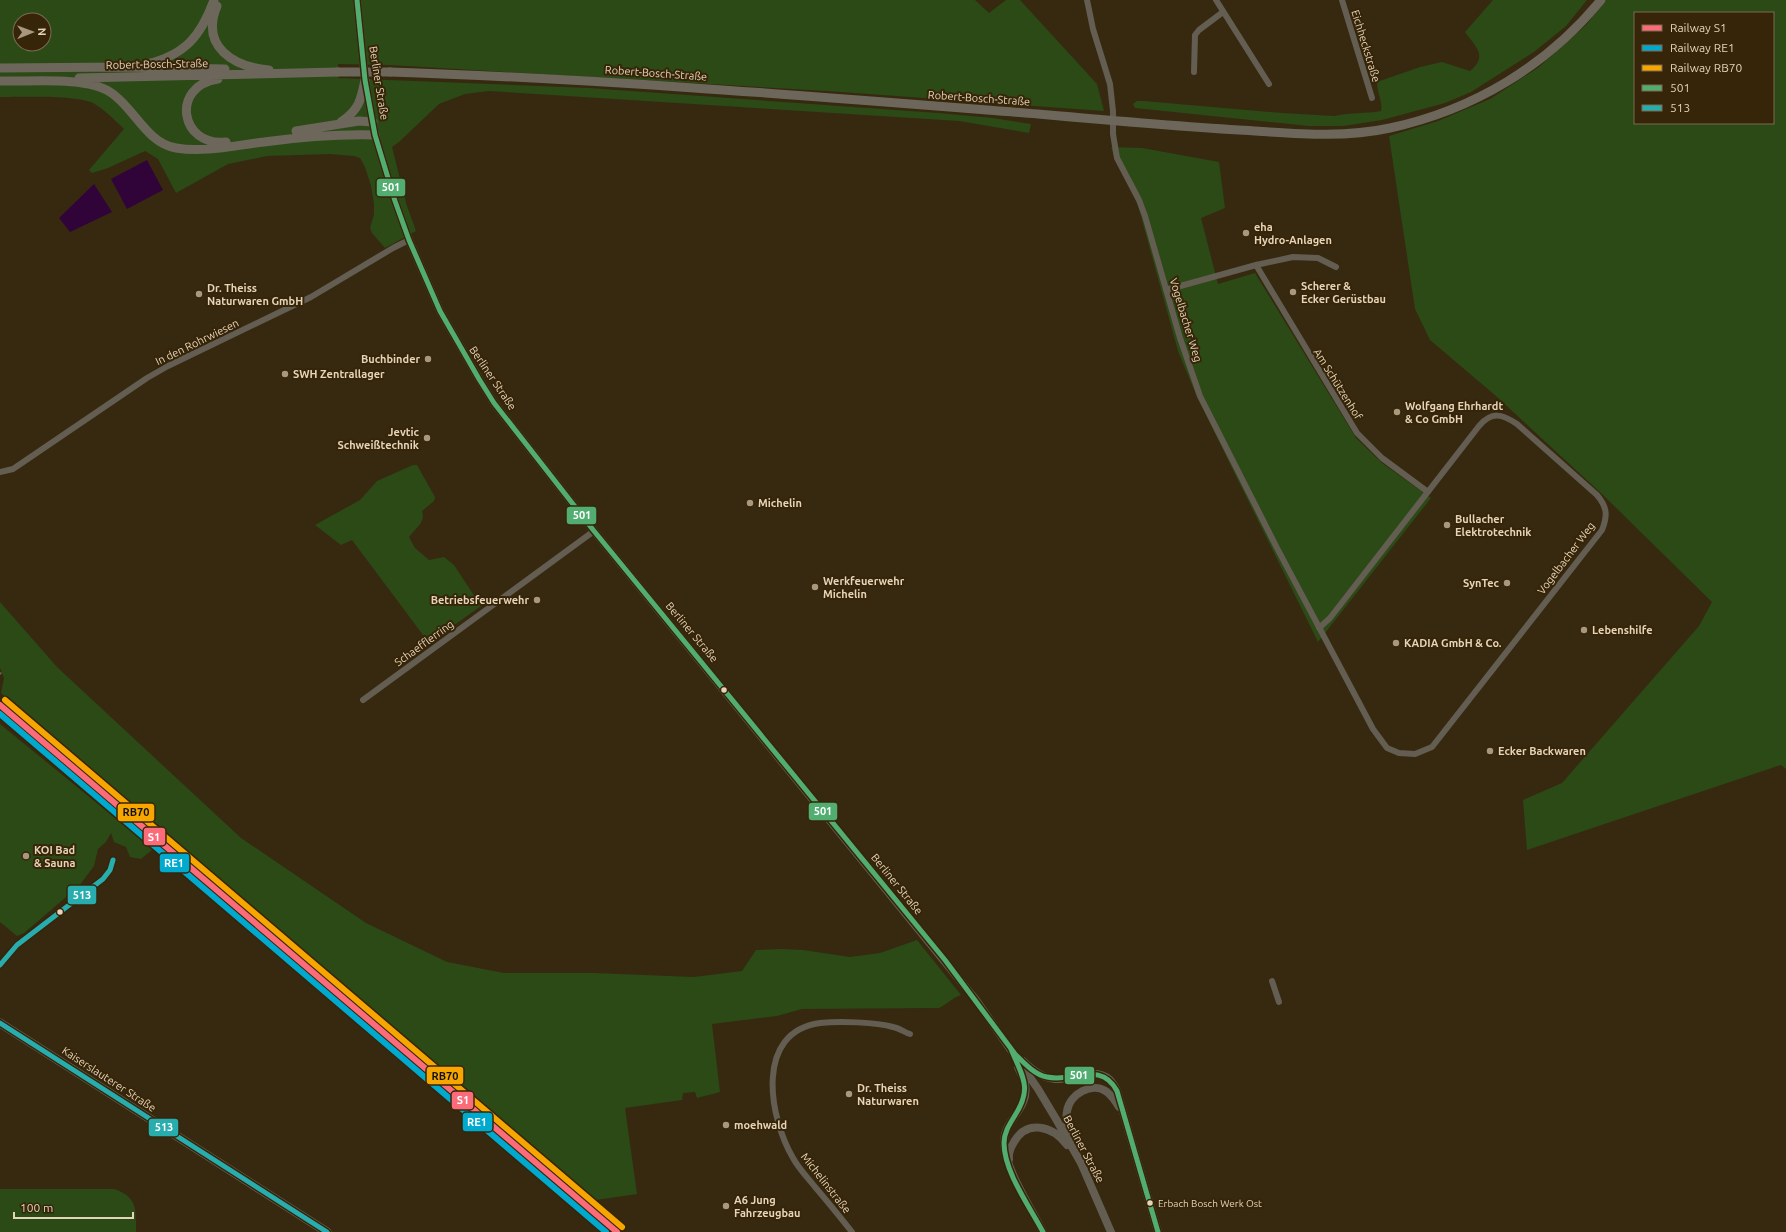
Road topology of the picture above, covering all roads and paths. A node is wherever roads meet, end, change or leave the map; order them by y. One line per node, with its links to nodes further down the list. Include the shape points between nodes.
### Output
1 (357, 0): 15 (street, Berliner Straße)
2 (1087, 0): 19 (street, Vogelbacher Weg, via 1110,84)
3 (1216, 0): 7 (street)
4 (1342, 0): 18 (street, Eichheckstraße)
5 (1601, 0): 19 (main road, Robert-Bosch-Straße, via 1566,39 1518,76 1469,103 1416,122 1380,130 1330,135)
6 (216, 2): 8 (main road)
7 (1223, 12): 13 (street, via 1196,35); 17 (street)
8 (211, 15): 9 (main road, via 192,41 181,51 158,62); 11 (main road, via 215,38 226,56 247,66)
9 (122, 67): 10 (main road, Robert-Bosch-Straße); 11 (main road, Robert-Bosch-Straße)
10 (0, 68)
11 (282, 71): 12 (main road, Robert-Bosch-Straße)
12 (314, 72): 14 (main road, Robert-Bosch-Straße); 19 (main road, Robert-Bosch-Straße, bridge, via 390,72 637,83)
13 (1194, 72)
14 (245, 75): 16 (main road, Robert-Bosch-Straße); 21 (main road, via 208,80 191,93 186,104 186,116 190,128 199,136 223,142)
15 (366, 80): 20 (street, Berliner Straße); 21 (main road, via 357,107 351,115)
16 (0, 81): 22 (main road, via 87,83 102,87 111,92 148,131 175,148 209,148 307,136)
17 (1269, 84)
18 (1372, 98)
19 (1112, 120): 26 (street, Vogelbacher Weg, via 1117,158 1145,216)
20 (373, 122): 21 (main road); 22 (street, Berliner Straße)
21 (337, 124)
22 (376, 135): 23 (street, Berliner Straße)
23 (409, 240): 27 (street, In den Rohrwiesen, via 311,297 168,366 13,469); 29 (street, Berliner Straße, via 440,311 479,380 494,403)
24 (1256, 265): 25 (street, via 1306,257 1323,260); 26 (street); 28 (street, Am Schützenhof, via 1357,433 1382,458)
25 (1336, 267)
26 (1166, 290): 30 (street, Vogelbacher Weg, via 1203,403)
27 (0, 472)
28 (1428, 492): 30 (street, Vogelbacher Weg, via 1330,618); 30 (street, Vogelbacher Weg, via 1483,421 1488,417 1504,416 1517,424 1597,495 1604,505 1606,520 1602,530 1443,735 1424,752 1399,754 1387,748 1373,729)
29 (594, 531): 31 (street, Schaefflerring); 36 (street, Berliner Straße, via 945,960)
30 (1319, 628)
31 (363, 700)
32 (1272, 981): 33 (street)
33 (1279, 1002)
34 (0, 1023): 40 (main road, Kaiserslauterer Straße)
35 (910, 1034): 41 (street, Michelinstraße, via 883,1024 825,1022 793,1033 783,1044 776,1059 773,1078 774,1101 788,1149 800,1169)
36 (1011, 1050): 37 (street, via 1026,1065 1044,1077 1065,1079 1093,1074 1110,1080 1117,1091); 38 (street, Berliner Straße, via 1038,1089); 39 (street, via 1025,1082 1026,1091 1020,1109 1007,1128 1004,1141)
37 (1124, 1115): 38 (street, via 1107,1092 1100,1089 1083,1090 1076,1094 1067,1111 1067,1122); 44 (street)
38 (1081, 1163): 39 (street, via 1066,1142 1052,1131 1032,1127 1023,1130 1011,1146); 43 (street, Berliner Straße)
39 (1010, 1168): 42 (street)
40 (327, 1232)
41 (852, 1232)
42 (1043, 1232)
43 (1111, 1232)
44 (1158, 1232)

